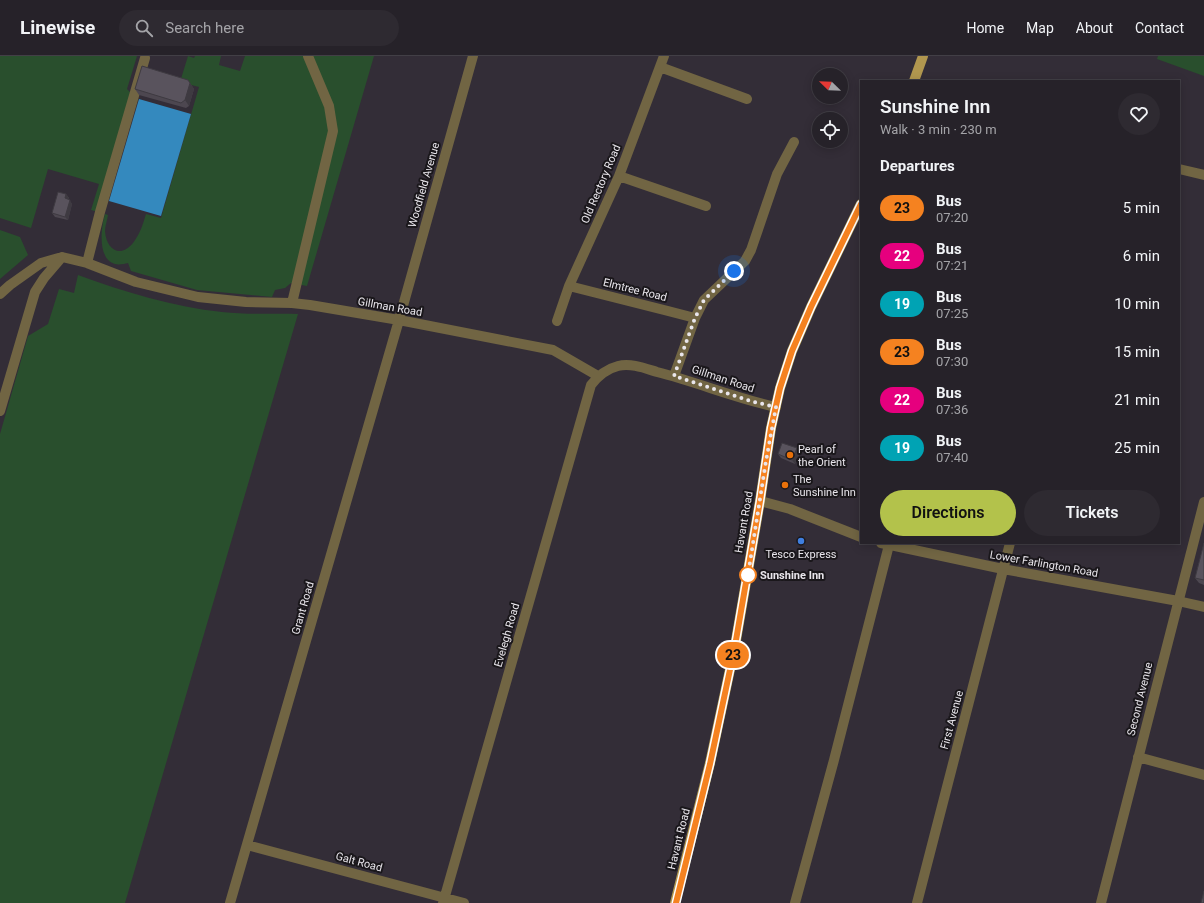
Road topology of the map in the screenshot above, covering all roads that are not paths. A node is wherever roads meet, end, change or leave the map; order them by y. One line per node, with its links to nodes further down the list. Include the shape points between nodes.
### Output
1 (308, 56): 19 (street, via 329,106 333,131)
2 (473, 56): 21 (street, Woodfield Avenue)
3 (664, 56): 6 (street, Old Rectory Road)
4 (923, 56): 7 (main road)
5 (145, 58): 16 (street)
6 (660, 67): 8 (street); 12 (street, Old Rectory Road)
7 (914, 80)
8 (747, 99)
9 (794, 142): 20 (street, via 776,174 745,261 704,300)
10 (1180, 169): 11 (street)
11 (1204, 175)
12 (619, 176): 13 (street); 17 (street, Old Rectory Road)
13 (706, 206)
14 (860, 206): 25 (main road, Havant Road, via 792,351)
15 (62, 257): 16 (street, Gillman Road); 18 (street, Gillman Road, via 41,263); 26 (street, via 35,292)
16 (87, 263): 19 (street, Gillman Road, via 136,282 198,297)
17 (569, 286): 20 (street, Elmtree Road); 22 (street, Old Rectory Road)
18 (0, 294)
19 (292, 303): 21 (street, Gillman Road)
20 (695, 318): 24 (street)
21 (399, 320): 23 (street, Gillman Road, via 553,350); 37 (street, Grant Road)
22 (557, 321)
23 (598, 376): 24 (street, Gillman Road, via 618,366 632,365); 38 (street, Evelegh Road, via 591,386)
24 (674, 376): 25 (street, Gillman Road)
25 (776, 407): 27 (main road, Havant Road)
26 (0, 411)
27 (760, 501): 29 (street, via 790,509); 41 (main road, Havant Road, via 735,646 710,764)
28 (1204, 502): 33 (street, Second Avenue)
29 (860, 537)
30 (885, 544): 32 (street, Lower Farlington Road); 42 (street, via 832,767)
31 (1010, 544): 32 (street, First Avenue)
32 (1003, 569): 33 (street, Lower Farlington Road); 43 (street, First Avenue)
33 (1178, 601): 34 (street, Lower Farlington Road); 35 (street, Second Avenue)
34 (1204, 606)
35 (1138, 757): 36 (street); 44 (street, Second Avenue)
36 (1204, 775)
37 (247, 845): 38 (street, Galt Road); 39 (street, Grant Road)
38 (444, 900): 40 (street, Galt Road)
39 (230, 903)
40 (464, 903)
41 (676, 903)
42 (795, 903)
43 (916, 903)
44 (1101, 903)

